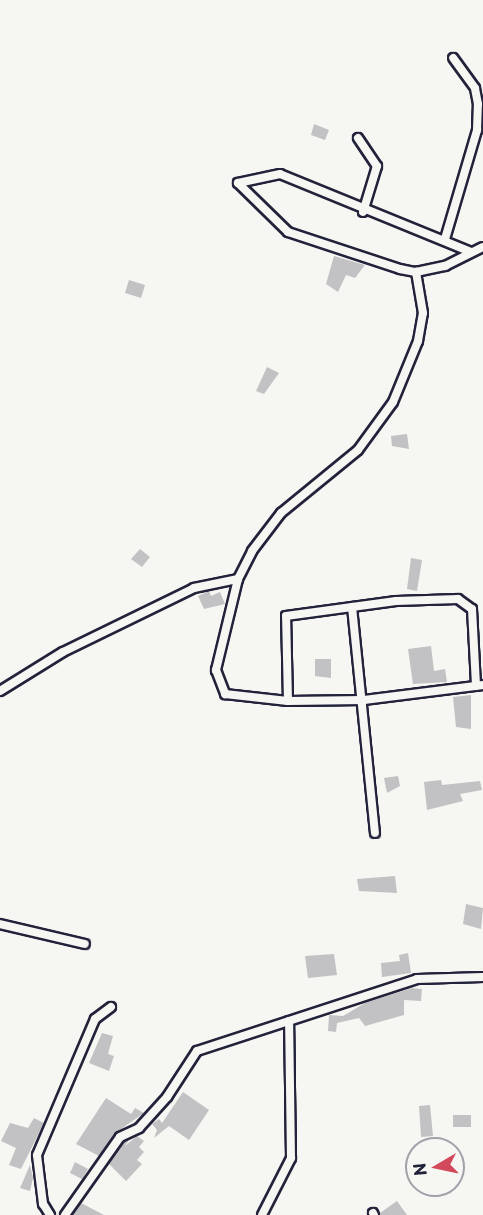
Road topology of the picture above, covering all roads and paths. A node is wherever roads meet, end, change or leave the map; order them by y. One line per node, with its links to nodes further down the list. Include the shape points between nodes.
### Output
1 (453, 58): 4 (street, via 475,88 477,130)
2 (358, 138): 3 (street, via 377,166)
3 (363, 212): 4 (street); 7 (street, via 280,174 238,183 288,232)
4 (445, 240): 6 (street)
5 (483, 247): 6 (street)
6 (471, 252): 7 (street, via 445,266)
7 (416, 272): 8 (street, via 423,313 418,341 393,402 358,450 281,513 252,551)
8 (238, 579): 11 (street, via 194,588 63,652); 13 (street, via 216,670 218,685 225,694)
9 (352, 607): 10 (street, via 458,599 472,609); 12 (street); 13 (street, via 286,616)
10 (480, 686): 12 (street)
11 (0, 691)
12 (364, 700): 13 (street); 14 (street)
13 (288, 701)
14 (375, 833)
15 (0, 924): 16 (street)
16 (84, 944)
17 (483, 977): 19 (street, via 417,979)
18 (111, 1007): 20 (street, via 95,1018 38,1155 43,1204)
19 (289, 1021): 21 (street, via 196,1051 167,1097 139,1128 120,1137); 22 (street, via 291,1158)
20 (50, 1215)
21 (65, 1215)
22 (262, 1215)

